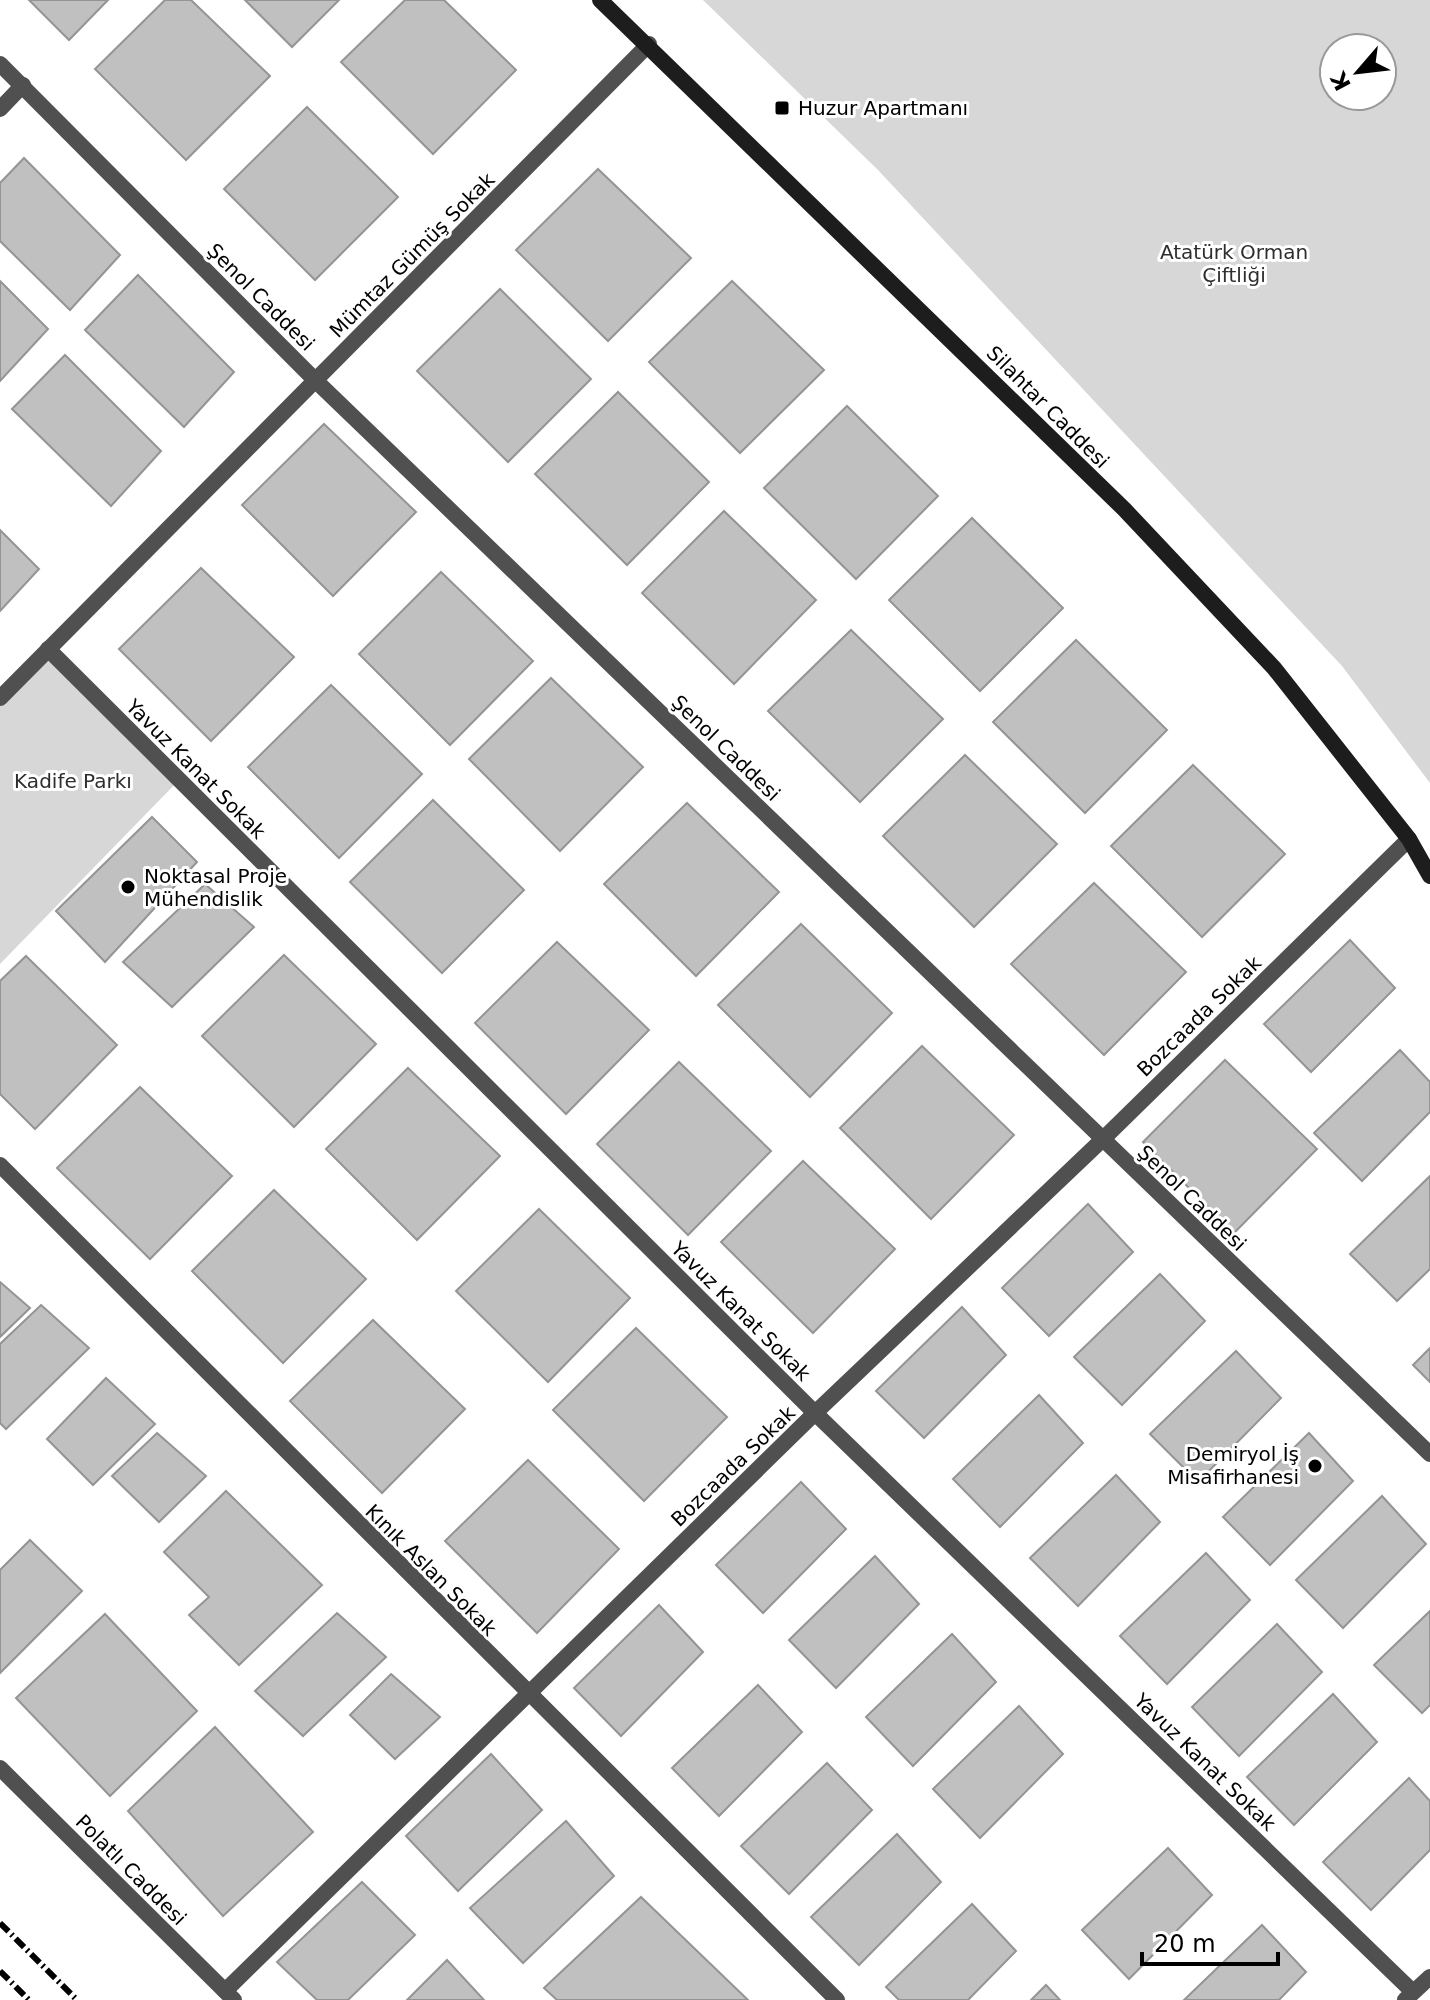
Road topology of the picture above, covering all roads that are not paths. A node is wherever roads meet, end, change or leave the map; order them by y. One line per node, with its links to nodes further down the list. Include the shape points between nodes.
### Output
1 (600, 0): 2 (main road, Silahtar Caddesi)
2 (649, 44): 6 (street, Mümtaz Gümüş Sokak); 9 (main road, Silahtar Caddesi, via 1124,509 1274,668)
3 (0, 64): 4 (street, Şenol Caddesi)
4 (23, 85): 5 (street); 6 (street, Şenol Caddesi)
5 (0, 109)
6 (316, 381): 7 (street, Mümtaz Gümüş Sokak); 11 (street, Şenol Caddesi)
7 (48, 649): 8 (street, Mümtaz Gümüş Sokak); 13 (street, Yavuz Kanat Sokak)
8 (0, 698)
9 (1409, 839): 10 (main road, Silahtar Caddesi); 11 (street, Bozcaada Sokak)
10 (1430, 876)
11 (1103, 1139): 13 (street, Bozcaada Sokak); 14 (street, Şenol Caddesi)
12 (0, 1165): 15 (street, Kınık Aslan Sokak)
13 (815, 1413): 15 (street, Bozcaada Sokak); 19 (street, Yavuz Kanat Sokak)
14 (1430, 1454)
15 (528, 1695): 18 (street, Bozcaada Sokak); 20 (street, Kınık Aslan Sokak)
16 (0, 1768): 18 (street, Polatlı Caddesi)
17 (1430, 1977): 19 (street)
18 (230, 1996)
19 (1409, 1996)
20 (837, 2000)

